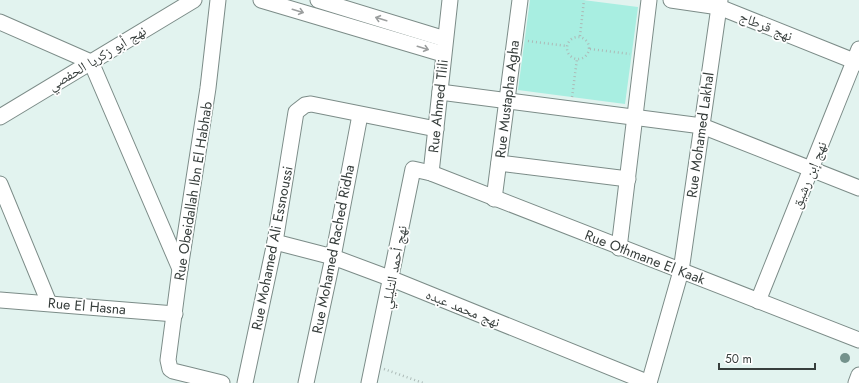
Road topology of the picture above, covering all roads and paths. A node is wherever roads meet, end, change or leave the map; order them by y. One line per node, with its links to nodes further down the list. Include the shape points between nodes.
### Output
1 (194, 0): 21 (street, نهج أبو زكريا الحفصي)
2 (261, 0): 17 (street, one-way to 17)
3 (318, 0): 13 (street, one-way to 3)
4 (450, 0): 13 (street)
5 (520, 0): 14 (street, Rue Mustapha Agha)
6 (584, 0): 12 (path)
7 (649, 0): 18 (street)
8 (671, 0): 10 (street, نهج قرطاج)
9 (220, 1): 40 (street, Rue Obeidallah Ibn El Habhab)
10 (719, 3): 19 (street, نهج قرطاج); 28 (street, Rue Mohamed Lakhal)
11 (0, 22): 21 (street)
12 (580, 36): 15 (path, via 572,38); 16 (path, via 588,41)
13 (445, 39): 17 (street, Rue Ahmed Tlili)
14 (515, 40): 15 (path); 23 (street, Rue Mustapha Agha)
15 (567, 46): 20 (path, via 569,54)
16 (590, 49): 18 (path); 20 (path, via 585,57)
17 (443, 54): 22 (street, Rue Ahmed Tlili)
18 (642, 56): 27 (street)
19 (857, 58): 31 (street, نهج إبن رشيق)
20 (577, 59): 24 (path)
21 (91, 62): 26 (street, نهج أبو زكريا الحفصي); 40 (street)
22 (440, 92): 23 (street); 29 (street, Rue Ahmed Tlili)
23 (507, 101): 24 (street); 30 (street, Rue Mustapha Agha)
24 (570, 109): 27 (street)
25 (360, 115): 29 (street); 37 (street, Rue Mohamed Ali Essnoussi, via 311,104 296,112); 39 (street, Rue Mohamed Rached Ridha)
26 (0, 117)
27 (635, 118): 28 (street); 33 (street)
28 (702, 126): 31 (street); 41 (street, Rue Mohamed Lakhal)
29 (436, 129): 32 (street, Rue Ahmed Tlili)
30 (499, 163): 33 (street); 36 (street, Rue Mustapha Agha)
31 (811, 169): 35 (street); 44 (street, نهج إبن رشيق)
32 (431, 173): 36 (street, Rue Othmane El Kaak); 42 (street, نهج أحمد التليلي, via 413,169)
33 (628, 179): 38 (street)
34 (0, 184): 45 (street)
35 (859, 188)
36 (494, 198): 38 (street, Rue Othmane El Kaak)
37 (275, 242): 39 (street, نهج محمد عبده); 51 (street, Rue Mohamed Ali Essnoussi)
38 (619, 248): 41 (street, Rue Othmane El Kaak)
39 (333, 257): 42 (street, نهج محمد عبده); 52 (street, Rue Mohamed Rached Ridha)
40 (180, 269): 46 (street, Rue Obeidallah Ibn El Habhab)
41 (681, 271): 44 (street, Rue Othmane El Kaak); 55 (street, Rue Mohamed Lakhal)
42 (392, 279): 48 (street, نهج أحمد التليلي); 55 (street, نهج محمد عبده)
43 (0, 300): 45 (street, Rue El Hasna)
44 (758, 301): 47 (street, Rue Othmane El Kaak)
45 (50, 303): 46 (street, Rue El Hasna)
46 (175, 314): 50 (street, Rue Obeidallah Ibn El Habhab, via 168,360 170,369)
47 (859, 340)
48 (374, 365): 53 (street, نهج أحمد التليلي); 54 (path)
49 (859, 375): 56 (street)
50 (222, 383)
51 (245, 383)
52 (306, 383)
53 (369, 383)
54 (423, 383)
55 (649, 383)
56 (856, 383)

